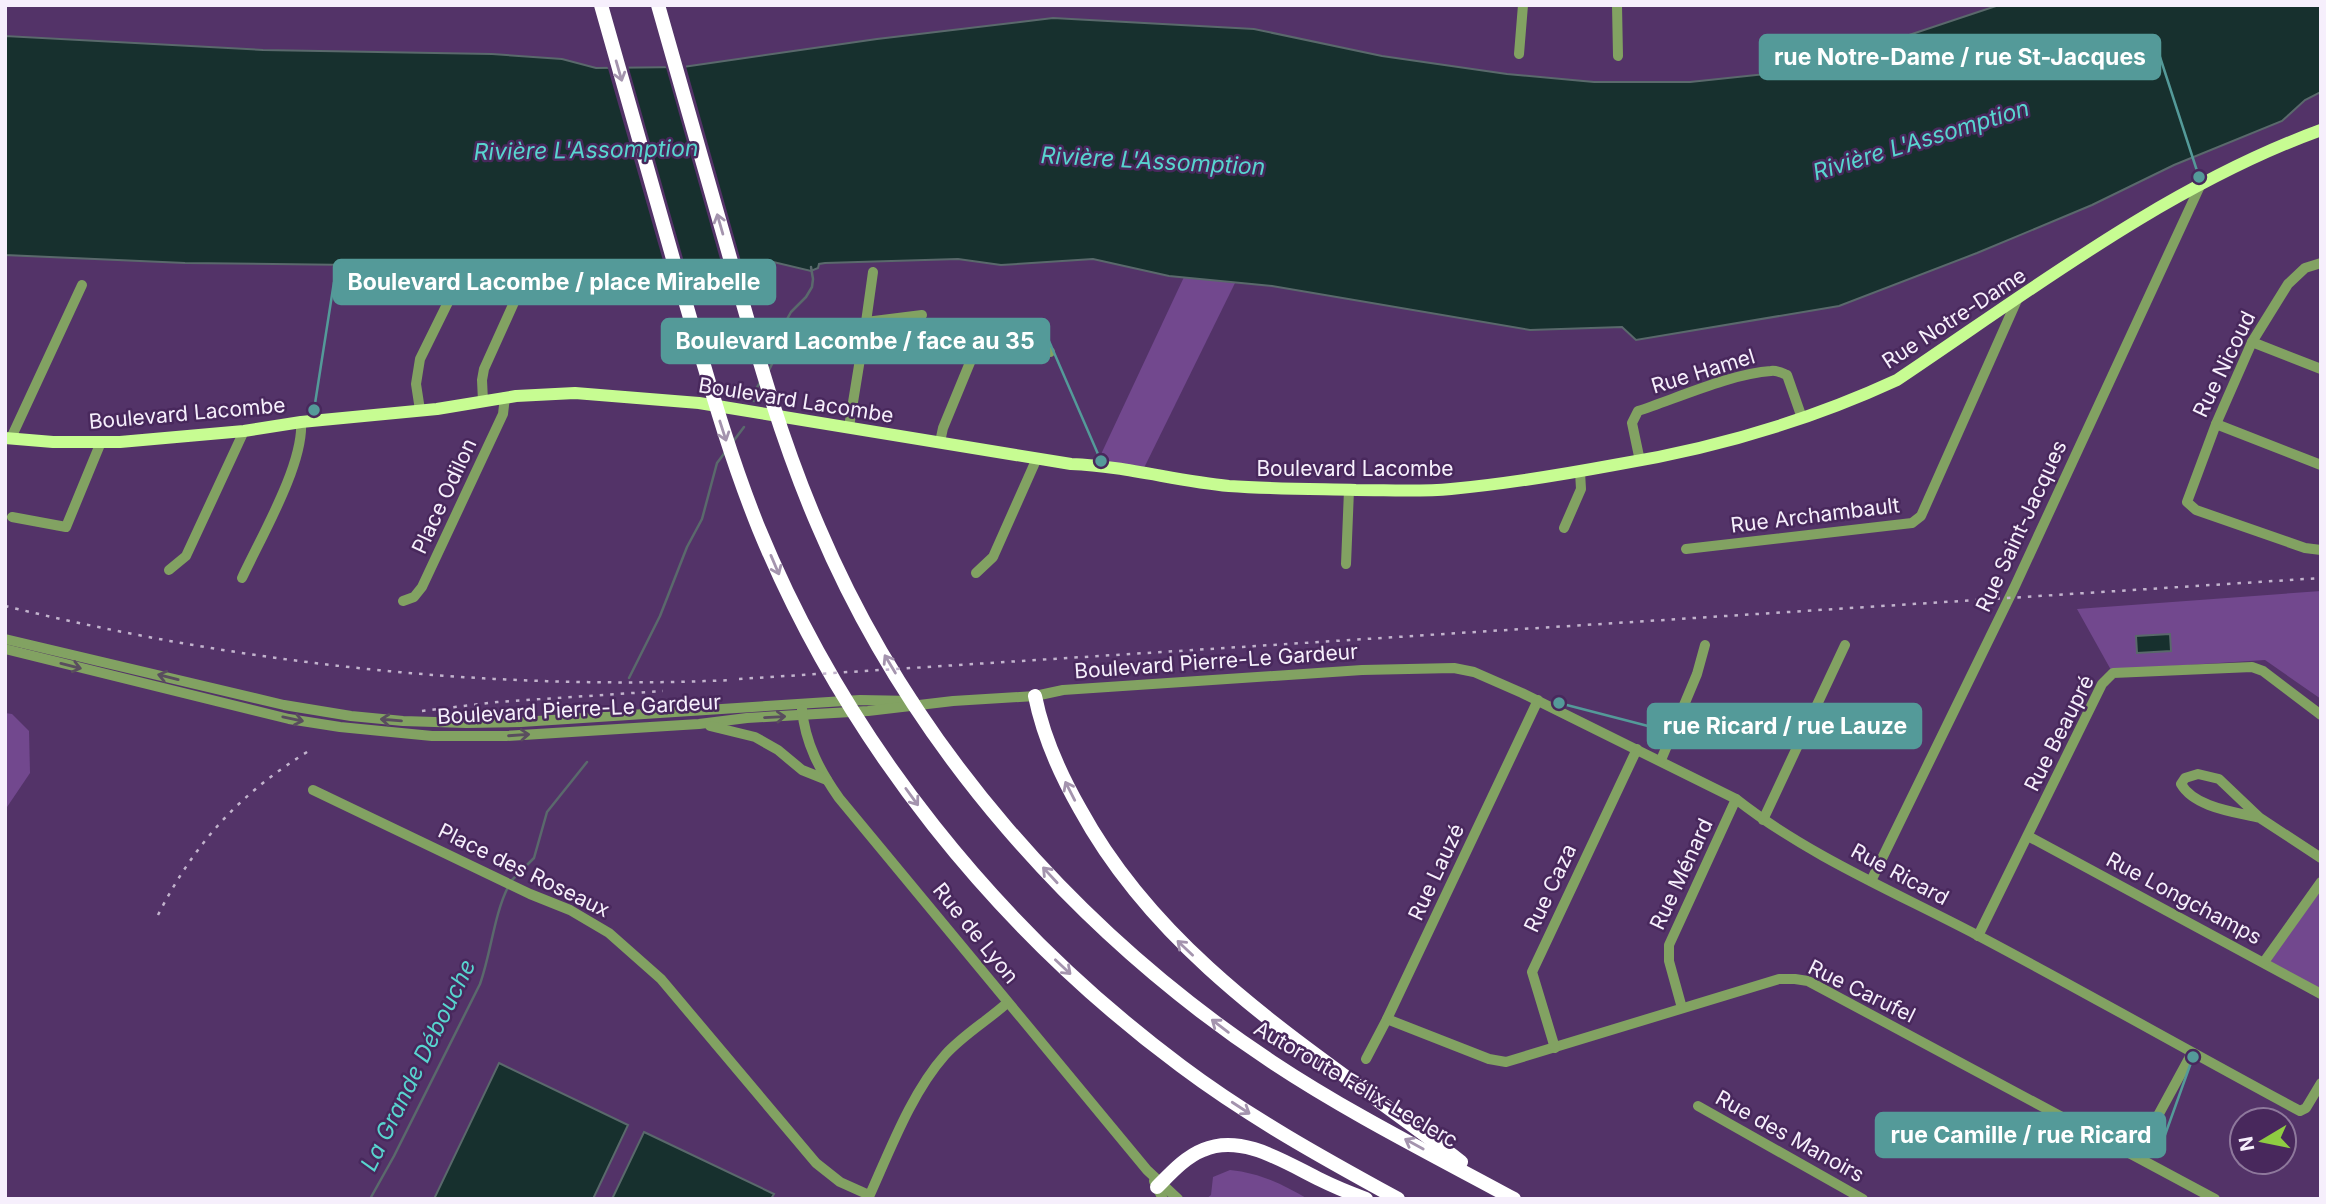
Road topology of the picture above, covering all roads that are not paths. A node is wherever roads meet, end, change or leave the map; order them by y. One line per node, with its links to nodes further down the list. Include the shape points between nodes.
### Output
1 (601, 5): 83 (highway, one-way to 83, via 713,397 749,502 780,577 873,741 980,881 1113,1012 1241,1108)
2 (658, 5): 78 (highway, Autoroute Félix-Leclerc, one-way to 2, via 1297,1079 1182,997 1045,870 937,737 871,631 807,499 767,387)
3 (1523, 5): 5 (street)
4 (1617, 5): 6 (street)
5 (1519, 54)
6 (1618, 56)
7 (2321, 130): 8 (main road, Rue Notre-Dame)
8 (2200, 186): 14 (main road, Rue Notre-Dame, via 2128,226); 64 (street, Rue Saint-Jacques, via 2015,586)
9 (2321, 263): 17 (street, Rue Nicoud, via 2305,268 2288,285)
10 (873, 272): 16 (street)
11 (459, 280): 22 (street, via 420,359 415,384)
12 (82, 285): 28 (street)
13 (520, 287): 21 (street, via 484,369)
14 (2017, 300): 23 (main road, Rue Notre-Dame, via 1897,380); 38 (street, Rue Archambault, via 1921,516 1912,523)
15 (922, 315): 16 (street)
16 (866, 322): 26 (street)
17 (2252, 342): 19 (street); 25 (street, Rue Nicoud)
18 (1051, 352): 30 (street, via 982,355 971,360)
19 (2321, 369)
20 (505, 397): 21 (main road, Boulevard Lacombe); 26 (main road, Boulevard Lacombe, via 568,393 650,397); 44 (street, Place Odilon, via 503,414 422,587)
21 (483, 401): 22 (main road, Boulevard Lacombe)
22 (419, 410): 24 (main road, Boulevard Lacombe)
23 (1802, 418): 32 (main road, Rue Notre-Dame, via 1713,446); 32 (street, Rue Hamel, via 1787,376 1780,372 1730,380 1638,411 1632,423)
24 (301, 422): 27 (main road, Boulevard Lacombe); 43 (street, via 297,460)
25 (2216, 424): 33 (street); 39 (street, Rue Nicoud, via 2187,502 2196,510)
26 (849, 427): 30 (main road, Boulevard Lacombe)
27 (244, 431): 29 (main road, Boulevard Lacombe); 41 (street, via 186,556)
28 (8, 438): 29 (main road, Boulevard Lacombe)
29 (101, 442): 36 (street, via 66,527)
30 (940, 442): 31 (main road, Boulevard Lacombe)
31 (1037, 458): 35 (main road, Boulevard Lacombe, via 1227,486); 42 (street, via 993,557)
32 (1640, 461): 34 (main road, Rue Notre-Dame)
33 (2321, 465)
34 (1580, 472): 35 (main road, Boulevard Lacombe, via 1452,489); 37 (street, via 1581,489)
35 (1349, 490): 40 (street)
36 (12, 517)
37 (1564, 528)
38 (1686, 549)
39 (2321, 550)
40 (1346, 564)
41 (169, 570)
42 (976, 573)
43 (242, 578)
44 (403, 601)
45 (5, 639): 52 (street, Boulevard Pierre-Le Gardeur, one-way to 45, via 521,722 403,721 284,705)
46 (1705, 645): 56 (street)
47 (1845, 645): 61 (street)
48 (5, 649): 54 (street, Boulevard Pierre-Le Gardeur, one-way to 54, via 272,715 379,732 506,736)
49 (1482, 675): 50 (street, Boulevard Pierre-Le Gardeur, via 1454,668 1415,667 1063,690); 51 (street, Rue Ricard)
50 (1035, 696): 52 (street, Boulevard Pierre-Le Gardeur, via 868,711); 78 (highway, one-way to 50, via 1257,1009 1170,933 1122,877 1087,822 1055,760)
51 (1538, 700): 55 (street, Rue Ricard); 71 (street, Rue Lauzé)
52 (802, 710): 54 (street, Boulevard Pierre-Le Gardeur, one-way to 52); 57 (street, Rue de Lyon, via 812,751)
53 (2321, 715): 62 (street, Rue Beaupré, via 2252,667 2113,673 2102,684)
54 (699, 724): 57 (street, via 755,737 802,770)
55 (1637, 749): 56 (street, Rue Ricard); 72 (street, Rue Caza, via 1532,972)
56 (1661, 760): 59 (street, Rue Ricard)
57 (827, 780): 69 (street, Rue de Lyon)
58 (313, 790): 80 (street, Place des Roseaux, via 597,925 662,979 816,1163)
59 (1736, 799): 61 (street, Rue Ricard); 70 (street, Rue Ménard, via 1669,945)
60 (2260, 818): 60 (street, via 2220,779 2198,774 2181,784 2203,802); 63 (street)
61 (1763, 820): 64 (street, Rue Ricard)
62 (2028, 836): 66 (street, Rue Beaupré); 67 (street, Rue Longchamps)
63 (2321, 858)
64 (1871, 881): 66 (street, Rue Ricard)
65 (2321, 882): 67 (street)
66 (1978, 936): 73 (street, Rue Ricard)
67 (2264, 962): 68 (street, Rue Longchamps)
68 (2321, 994)
69 (1007, 1003): 79 (street, Rue de Lyon, via 1149,1171); 80 (street, via 934,1067)
70 (1682, 1008): 72 (street, Rue Carufel); 77 (street, Rue Carufel, via 1779,979 1808,981)
71 (1387, 1019): 72 (street, Rue Carufel, via 1506,1062); 74 (street, Rue Lauzé)
72 (1555, 1048)
73 (2192, 1053): 75 (street, Rue Ricard, via 2300,1111); 77 (street)
74 (1366, 1059)
75 (2321, 1083)
76 (1698, 1106): 85 (street, Rue des Manoirs)
77 (2136, 1156): 86 (street, Rue Carufel)
78 (1495, 1189): 84 (highway, Autoroute Félix-Leclerc)
79 (1160, 1190): 81 (street, Rue de Lyon); 82 (highway, via 1199,1151 1232,1145 1256,1150)
80 (869, 1197)
81 (1178, 1199)
82 (1366, 1199)
83 (1398, 1199)
84 (1514, 1199)
85 (1863, 1199)
86 (2215, 1199)

